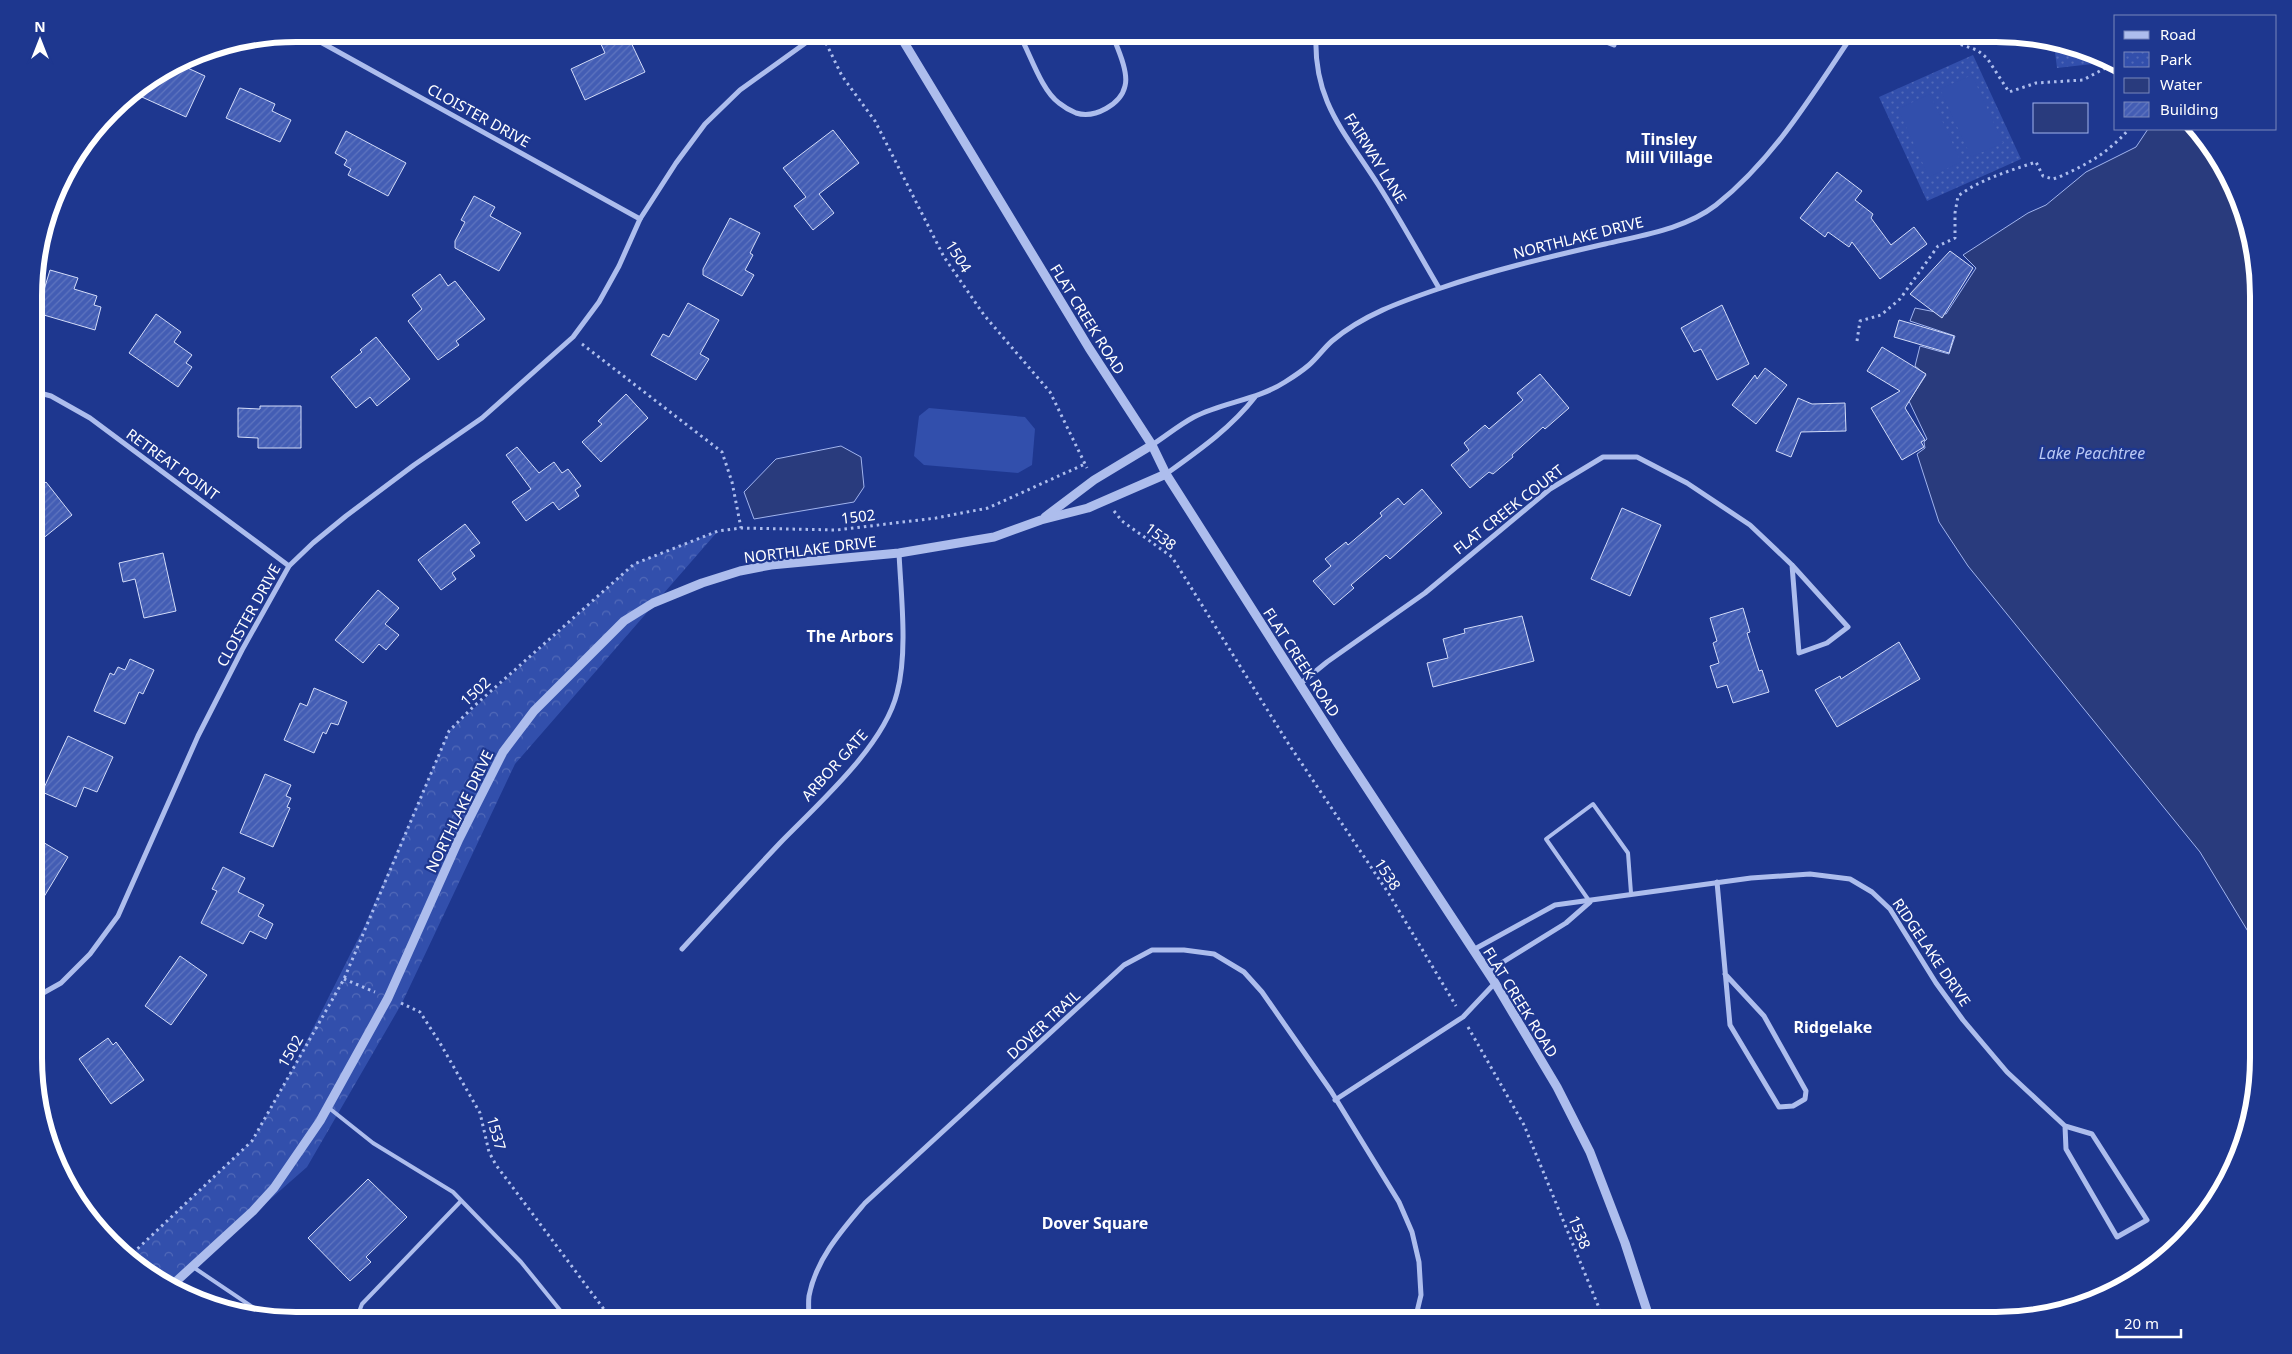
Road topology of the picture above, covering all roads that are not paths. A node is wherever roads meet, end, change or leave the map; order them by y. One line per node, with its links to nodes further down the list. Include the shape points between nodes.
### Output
1 (320, 42): 10 (street, CLOISTER DRIVE)
2 (807, 42): 10 (street, CLOISTER DRIVE, via 740,90 705,124)
3 (904, 42): 14 (street, FLAT CREEK ROAD)
4 (1023, 42): 5 (street, via 1044,83 1058,102 1077,114 1107,109 1118,100 1126,85 1123,62)
5 (1115, 42)
6 (1316, 42): 11 (street, FAIRWAY LANE, via 1318,77 1340,128 1380,186)
7 (1606, 42): 9 (street)
8 (1848, 42): 11 (street, NORTHLAKE DRIVE, via 1772,151 1715,206 1657,233)
9 (1614, 45)
10 (640, 219): 19 (street, CLOISTER DRIVE, via 599,302 574,337 482,418 346,516)
11 (1439, 288): 13 (street, NORTHLAKE DRIVE, via 1355,324 1303,370)
12 (42, 394): 19 (street, RETREAT POINT, via 90,418)
13 (1255, 397): 14 (street, NORTHLAKE DRIVE, via 1194,417); 15 (street, NORTHLAKE DRIVE, via 1242,414)
14 (1152, 446): 15 (street, FLAT CREEK ROAD); 16 (street, NORTHLAKE DRIVE, via 1094,480)
15 (1166, 474): 16 (street, NORTHLAKE DRIVE, via 1088,508); 20 (street, FLAT CREEK ROAD)
16 (1041, 520): 17 (street, NORTHLAKE DRIVE, via 994,537)
17 (899, 553): 24 (street, ARBOR GATE, via 901,661 898,692 889,716 876,738 839,781); 31 (street, NORTHLAKE DRIVE, via 740,571 653,603 624,621 534,711 503,752 459,839 388,998)
18 (1792, 565): 18 (street, FLAT CREEK COURT, via 1848,627 1827,643 1800,653); 20 (street, FLAT CREEK COURT, via 1750,525 1687,483 1637,457 1603,457 1550,489 1425,593)
19 (290, 566): 29 (street, CLOISTER DRIVE, via 198,736 118,916 90,954 61,983)
20 (1300, 684): 25 (street, FLAT CREEK ROAD)
21 (1717, 882): 22 (street, RIDGELAKE DRIVE); 27 (street); 32 (street, RIDGELAKE DRIVE, via 1810,874 1850,879 1872,892 1890,909 1963,1020 2007,1072)
22 (1631, 893): 23 (street, RIDGELAKE DRIVE); 23 (lane, via 1628,853 1593,804 1546,839)
23 (1590, 902): 25 (street, RIDGELAKE DRIVE, via 1555,905); 26 (street, RIDGELAKE DRIVE, via 1566,923)
24 (682, 949)
25 (1473, 950): 26 (street, FLAT CREEK ROAD)
26 (1487, 972): 28 (street, FLAT CREEK ROAD)
27 (1725, 974): 27 (street, via 1730,1025 1778,1107 1793,1106 1805,1100 1806,1091 1764,1016)
28 (1494, 983): 30 (street, via 1463,1017); 41 (street, FLAT CREEK ROAD, via 1557,1087 1590,1152)
29 (42, 994)
30 (1335, 1100): 39 (street, DOVER TRAIL, via 1288,1028 1244,972 1214,954 1152,950 1124,965 866,1203 837,1235 821,1264 809,1296); 40 (street, DOVER TRAIL, via 1399,1202 1412,1232 1419,1262 1421,1295)
31 (328, 1107): 33 (lane, via 373,1143 453,1192); 34 (street, NORTHLAKE DRIVE, via 274,1188)
32 (2065, 1126): 32 (street, RIDGELAKE DRIVE, via 2092,1134 2147,1220 2117,1237 2066,1149)
33 (461, 1201): 37 (lane, via 362,1304); 38 (lane, via 521,1262)
34 (193, 1267): 35 (street, NORTHLAKE DRIVE); 36 (lane)
35 (177, 1281)
36 (254, 1308)
37 (359, 1312)
38 (562, 1312)
39 (809, 1312)
40 (1417, 1312)
41 (1647, 1312)

